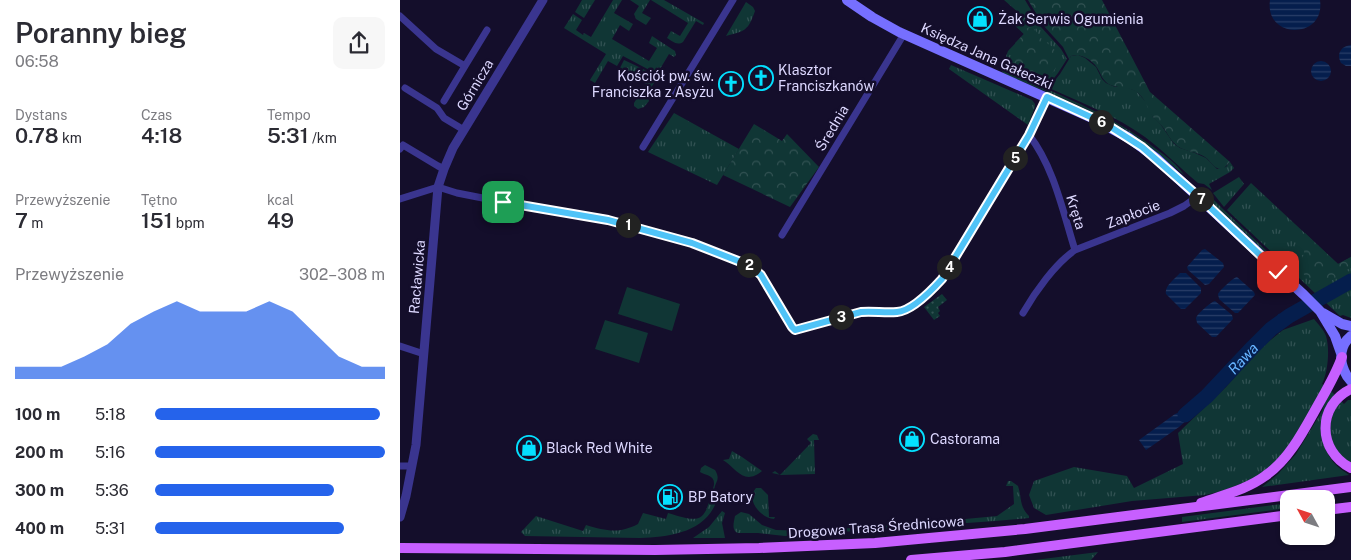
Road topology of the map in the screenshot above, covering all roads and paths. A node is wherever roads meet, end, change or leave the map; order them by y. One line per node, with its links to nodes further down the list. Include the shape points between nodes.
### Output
1 (543, 0): 11 (street, Górnicza)
2 (733, 0): 13 (street)
3 (847, 0): 6 (main road, Księdza Jana Gałeczki)
4 (400, 16): 7 (street, via 436,49)
5 (487, 30): 7 (street)
6 (904, 34): 9 (main road, Księdza Jana Gałeczki); 19 (street, Średnia)
7 (465, 66): 10 (street)
8 (405, 88): 11 (street)
9 (1047, 97): 12 (street); 17 (main road, Księdza Jana Gałeczki, via 1129,138)
10 (444, 101)
11 (464, 130): 15 (street, Górnicza)
12 (1029, 135): 16 (street, via 942,279 922,298 905,311 861,312 795,330 755,268 728,256 665,234 608,220); 20 (street, Kręta, via 1038,146 1058,194)
13 (643, 147)
14 (400, 149): 15 (street, via 403,145)
15 (444, 168): 16 (street, Górnicza)
16 (438, 187): 18 (street); 26 (street, Racławicka)
17 (1198, 196): 20 (street, Zapłocie, via 1170,214); 21 (main road, Księdza Jana Gałeczki)
18 (400, 199)
19 (782, 235)
20 (1074, 250): 22 (street, Kręta, via 1045,280)
21 (1320, 311): 23 (main road, Księdza Jana Gałeczki); 27 (main road, Księdza Jana Gałeczki, via 1336,336)
22 (1023, 313)
23 (1351, 326)
24 (1351, 336): 27 (main road)
25 (400, 346): 26 (street)
26 (424, 354): 31 (street, Racławicka)
27 (1342, 355): 28 (main road, Księdza Jana Gałeczki, via 1343,368); 35 (main road, via 1306,426 1274,469 1245,487)
28 (1351, 381)
29 (1351, 389): 32 (main road, via 1340,396 1331,408 1326,433 1332,452)
30 (400, 466): 31 (street)
31 (412, 466): 38 (street, Racławicka)
32 (1351, 468)
33 (1351, 487): 35 (main road, Drogowa Trasa Średnicowa)
34 (1351, 507): 36 (main road)
35 (1186, 509): 39 (main road, Drogowa Trasa Średnicowa, via 875,543 655,550)
36 (1335, 509)
37 (1280, 516): 40 (main road, via 1094,542)
38 (400, 517)
39 (400, 548)
40 (911, 560)

